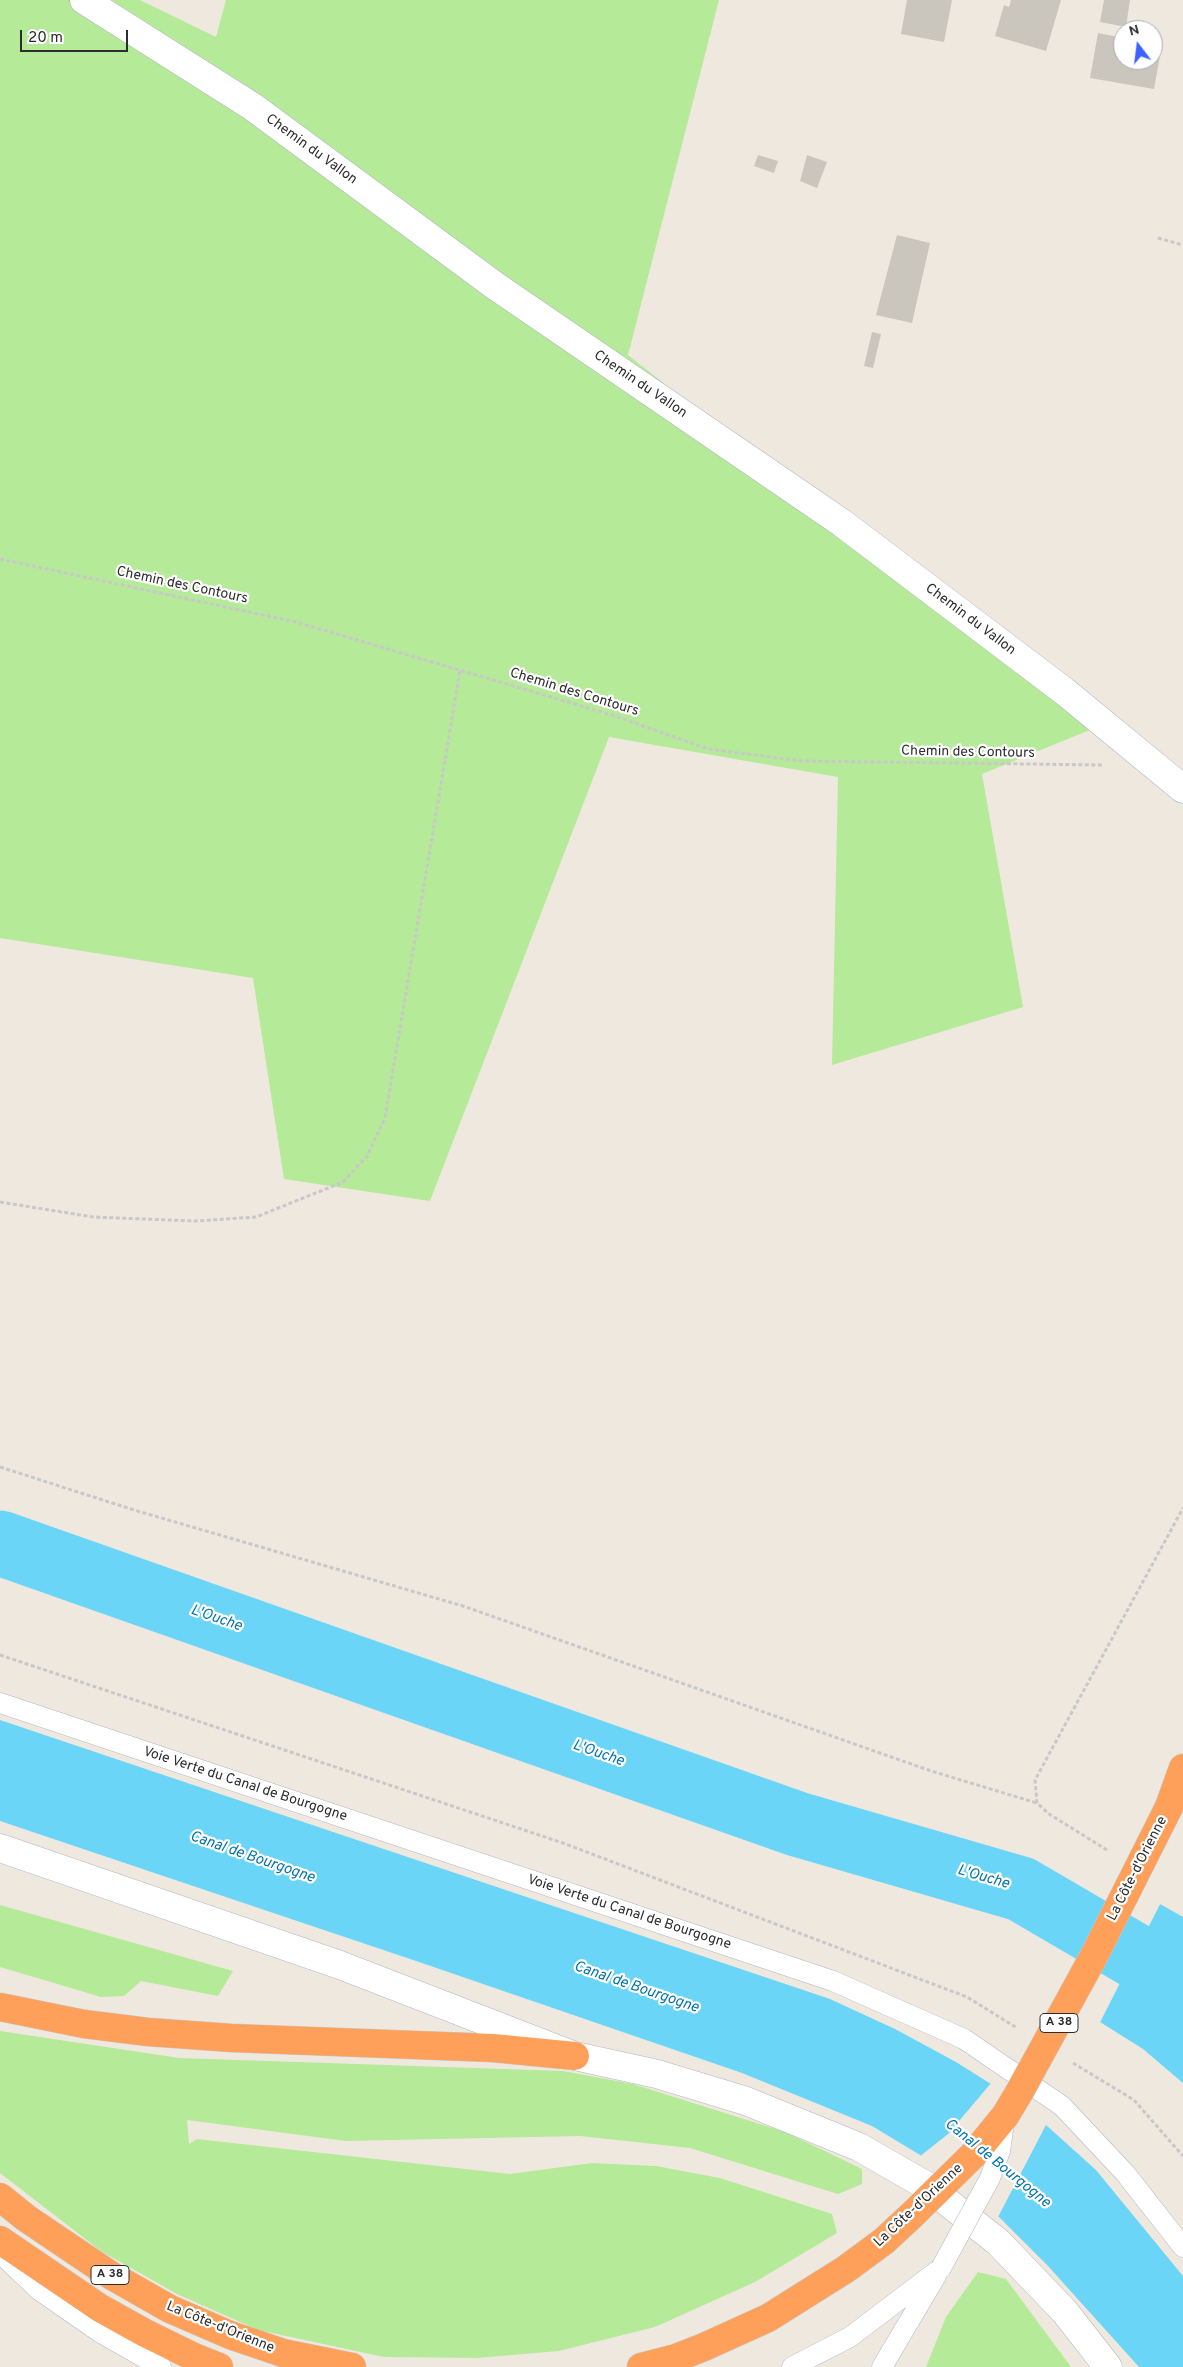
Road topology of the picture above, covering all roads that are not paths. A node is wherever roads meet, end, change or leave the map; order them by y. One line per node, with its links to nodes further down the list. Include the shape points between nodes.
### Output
1 (84, 0): 2 (street, Chemin du Vallon, via 253,107 494,285 842,523 1064,691)
2 (1183, 788)
3 (0, 1703): 12 (lane, Voie Verte du Canal de Bourgogne, via 833,1981 964,2039 1062,2106 1125,2174)
4 (1183, 1768): 5 (highway, La Côte-d'Orienne / A 38)
5 (1176, 1798): 9 (highway, La Côte-d'Orienne / A 38, bridge, via 1042,2055)
6 (0, 1848): 8 (street, via 340,1965)
7 (0, 2007): 8 (highway, via 84,2024 148,2032 493,2048)
8 (575, 2056): 21 (street, via 657,2074 746,2102 859,2147 927,2186 998,2242 1065,2312)
9 (1005, 2116): 14 (lane, bridge, via 1000,2151 990,2178); 18 (highway, La Côte-d'Orienne / A 38, bridge, via 973,2155 912,2216 846,2269 768,2318 676,2358)
10 (0, 2197): 17 (highway, La Côte-d'Orienne / A 38, via 112,2276 170,2309 282,2353)
11 (0, 2240): 16 (highway, A 38, via 100,2308)
12 (1183, 2247)
13 (0, 2253): 15 (lane, via 39,2290 101,2333)
14 (940, 2268): 19 (lane, via 850,2337); 20 (lane)
15 (161, 2367)
16 (219, 2367)
17 (352, 2367)
18 (641, 2367)
19 (792, 2367)
20 (882, 2367)
21 (1108, 2367)

